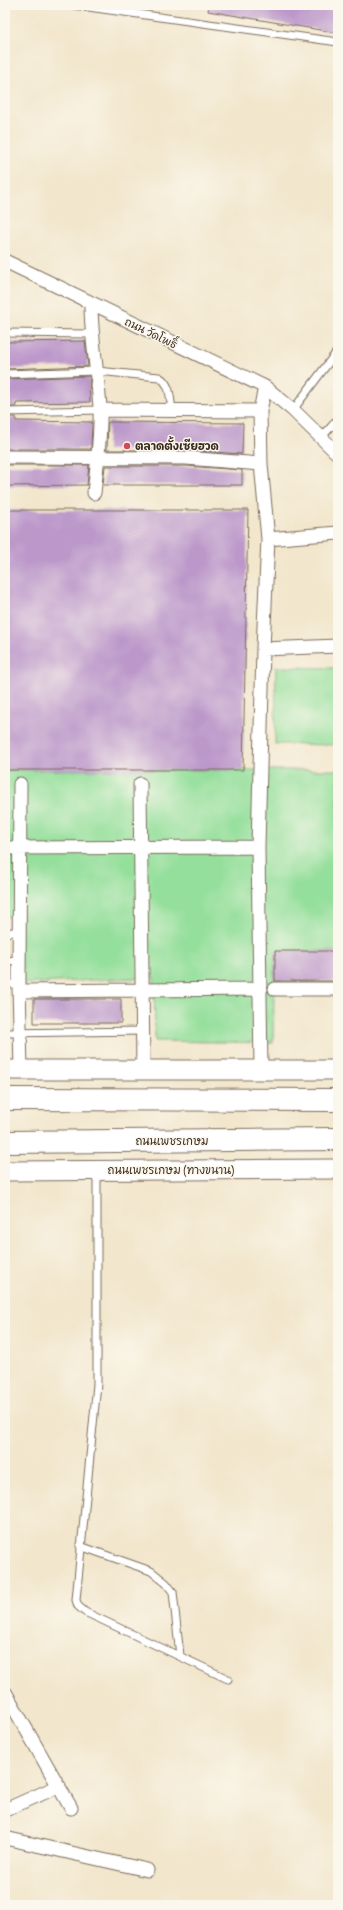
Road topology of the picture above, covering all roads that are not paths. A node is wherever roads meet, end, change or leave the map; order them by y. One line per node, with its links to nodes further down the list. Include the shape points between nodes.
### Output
1 (74, 5): 2 (lane)
2 (338, 42)
3 (5, 261): 4 (street, ถนน วัดโพธิ์)
4 (91, 304): 6 (street); 10 (street, ถนน วัดโพธิ์)
5 (5, 333): 6 (lane)
6 (91, 334): 8 (street)
7 (338, 350): 12 (lane)
8 (97, 371): 9 (lane); 11 (street); 13 (lane, via 159,377 165,380)
9 (5, 374)
10 (265, 387): 12 (street, ถนน วัดโพธิ์); 14 (street)
11 (100, 410): 13 (street); 15 (lane); 20 (street)
12 (293, 410): 17 (street, ถนน วัดโพธิ์)
13 (172, 411): 14 (street)
14 (260, 411): 21 (street)
15 (5, 412)
16 (338, 419): 17 (lane)
17 (321, 438): 18 (street, ถนน วัดโพธิ์)
18 (338, 454)
19 (5, 457): 20 (street)
20 (98, 458): 21 (street, via 186,458); 22 (street)
21 (261, 464): 24 (street)
22 (94, 493)
23 (338, 533): 24 (street)
24 (268, 539): 26 (street)
25 (338, 646): 26 (street)
26 (263, 649): 29 (street)
27 (20, 784): 31 (street)
28 (140, 784): 32 (street)
29 (258, 847): 32 (street); 39 (street)
30 (5, 848): 31 (street)
31 (20, 848): 32 (street); 33 (street)
32 (140, 848): 42 (street)
33 (20, 931): 34 (lane); 36 (street)
34 (5, 933)
35 (5, 960): 36 (lane)
36 (19, 960): 38 (street)
37 (5, 984): 38 (lane)
38 (19, 987): 42 (street); 45 (street)
39 (261, 989): 42 (street); 48 (street)
40 (275, 989): 41 (street)
41 (338, 989)
42 (142, 990): 43 (street)
43 (142, 1031): 45 (lane); 47 (street)
44 (5, 1033): 45 (lane)
45 (20, 1033): 46 (street)
46 (13, 1070): 47 (main road)
47 (143, 1070): 48 (main road)
48 (261, 1070): 49 (main road)
49 (338, 1070)
50 (5, 1099): 51 (highway)
51 (338, 1100)
52 (338, 1140): 53 (highway, ถนนเพชรเกษม)
53 (5, 1142)
54 (338, 1170): 56 (main road, ถนนเพชรเกษม (ทางขนาน))
55 (5, 1171): 56 (main road, ถนนเพชรเกษม (ทางขนาน))
56 (97, 1171): 57 (lane, via 97,1384)
57 (80, 1546): 58 (lane, via 152,1571 166,1583 173,1592); 58 (lane, via 76,1600 78,1606 84,1612)
58 (180, 1656): 59 (lane)
59 (228, 1679)
60 (5, 1692): 61 (street)
61 (59, 1786): 62 (street); 63 (street)
62 (71, 1808)
63 (5, 1810)
64 (5, 1838): 65 (street)
65 (147, 1870)

